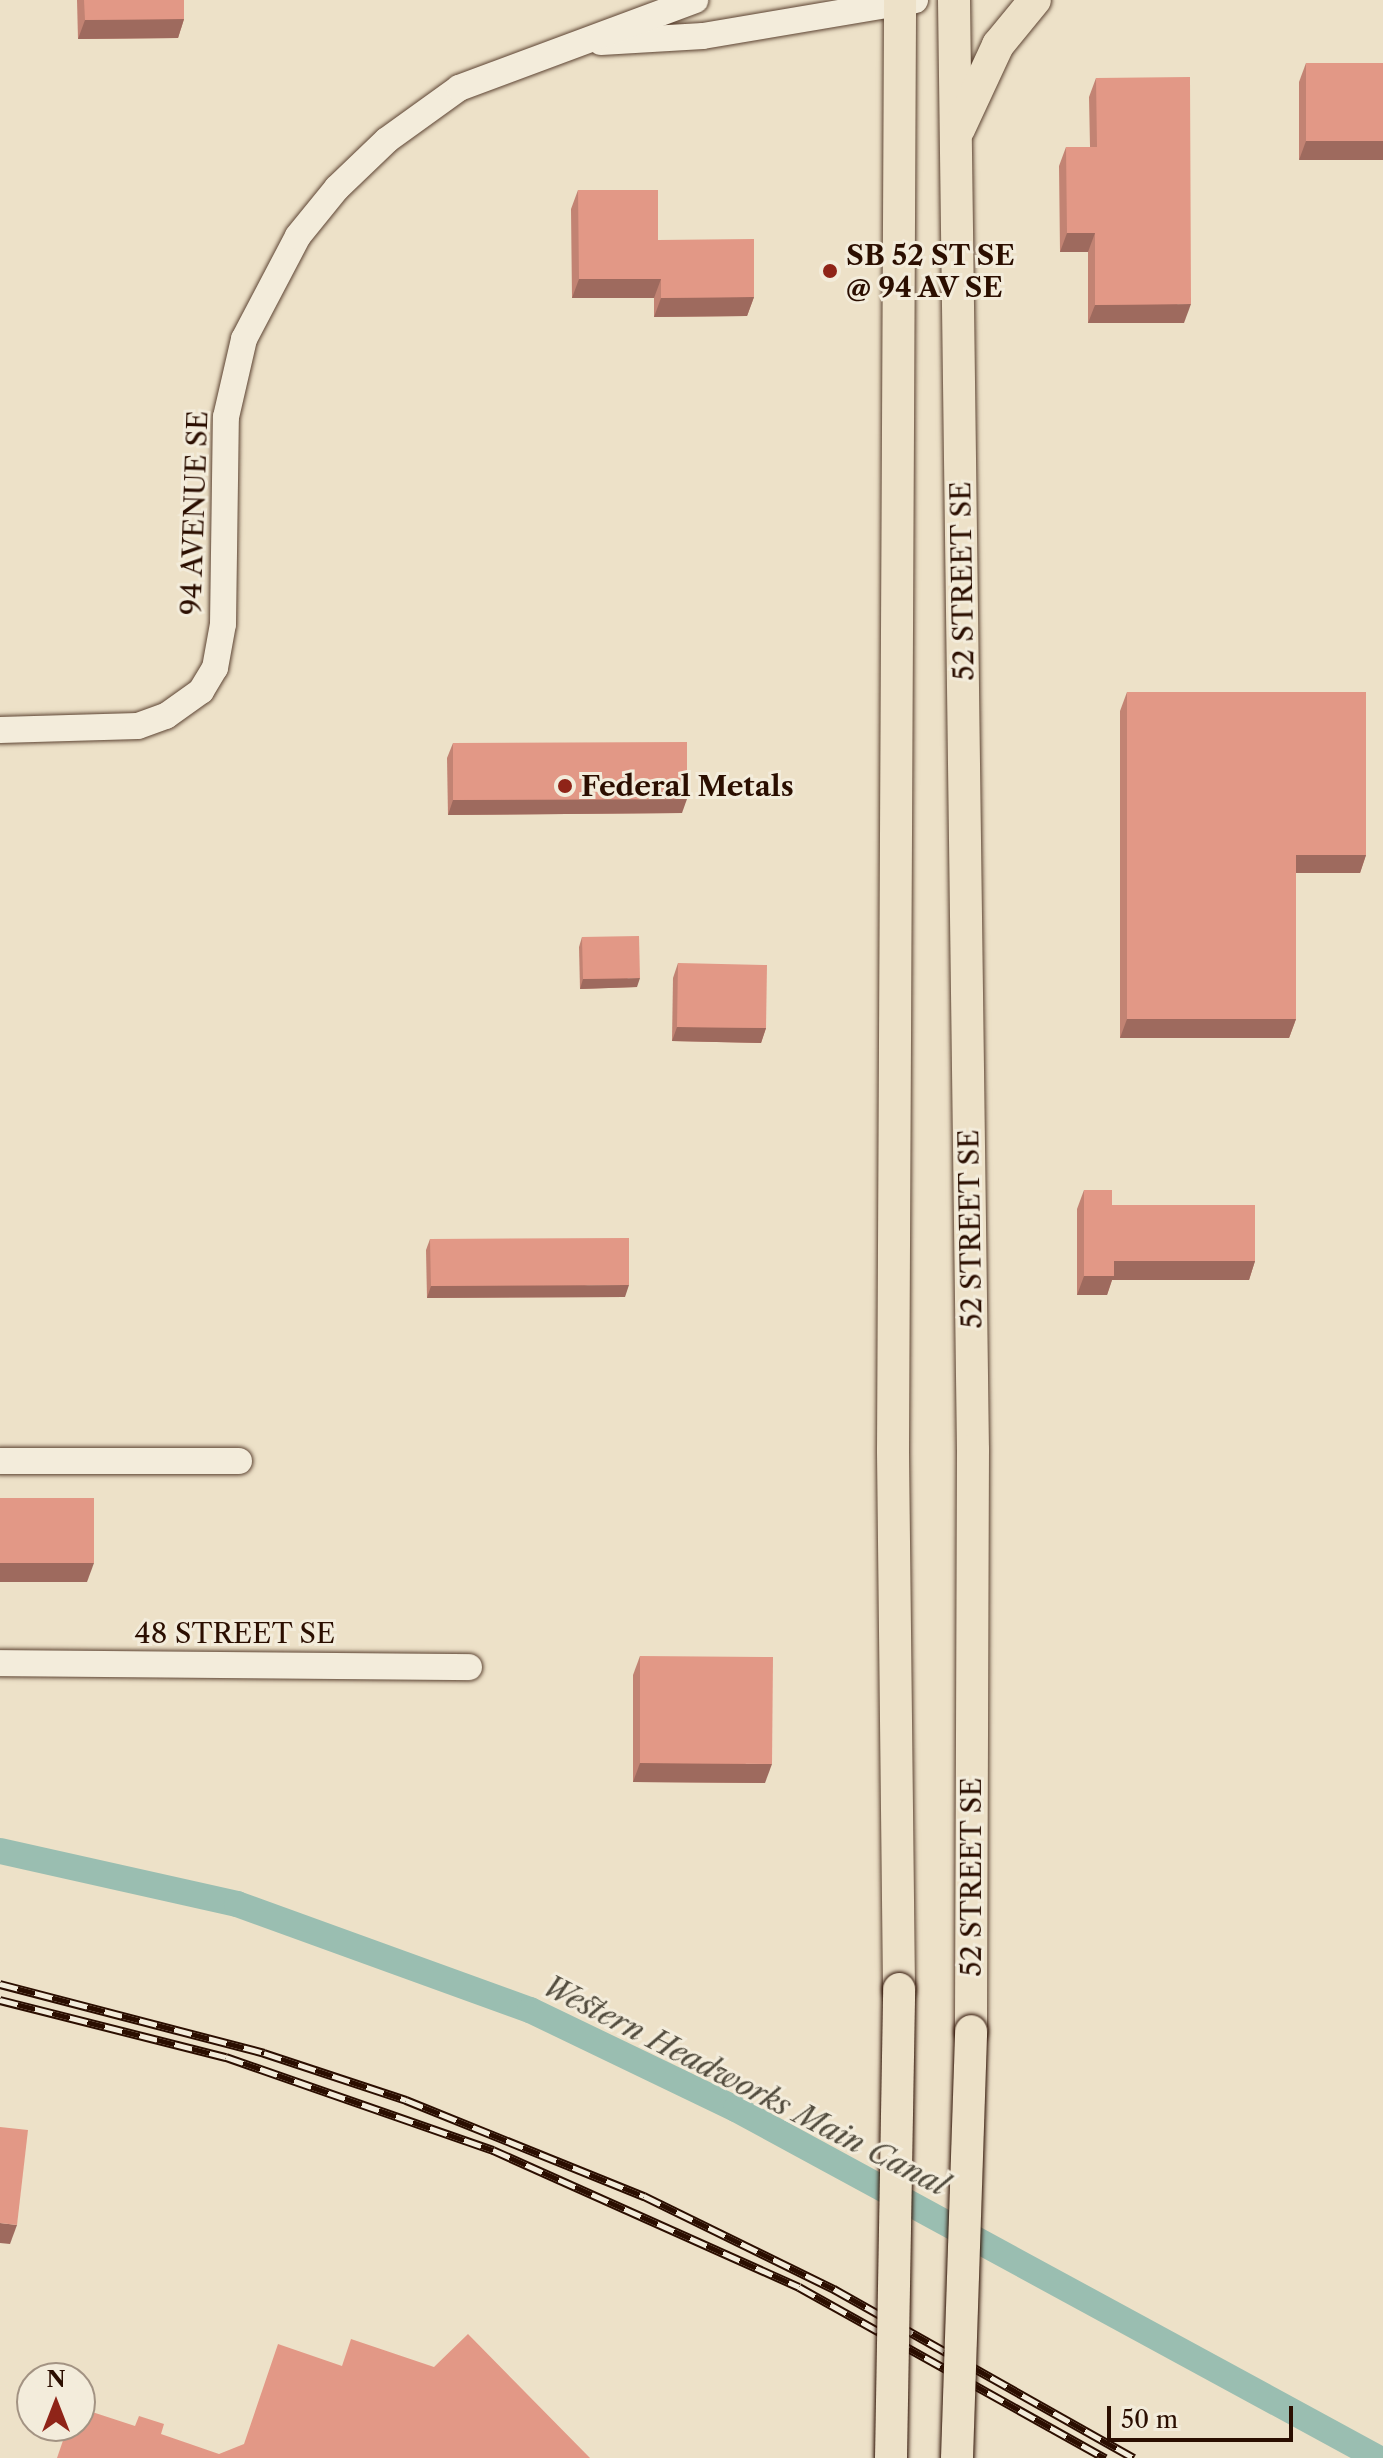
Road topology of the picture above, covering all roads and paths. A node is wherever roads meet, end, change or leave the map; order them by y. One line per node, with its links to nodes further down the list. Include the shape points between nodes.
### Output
1 (695, 0): 5 (street, 94 AVENUE SE)
2 (954, 0): 6 (main road, 52 STREET SE)
3 (1035, 0): 6 (main road, via 998,45)
4 (905, 1): 5 (street, 94 AVENUE SE, via 703,36); 12 (main road, bridge, via 893,1450 899,1989)
5 (569, 45): 7 (street, 94 AVENUE SE, via 459,88 387,140 298,236 244,339 226,417 223,624 215,668 201,691 166,716 138,726)
6 (956, 135): 13 (main road, 52 STREET SE, bridge, via 973,1450 971,2031)
7 (0, 730)
8 (0, 1461): 9 (street)
9 (239, 1461)
10 (0, 1663): 11 (street, 48 STREET SE)
11 (469, 1667)
12 (891, 2458)
13 (957, 2458)

